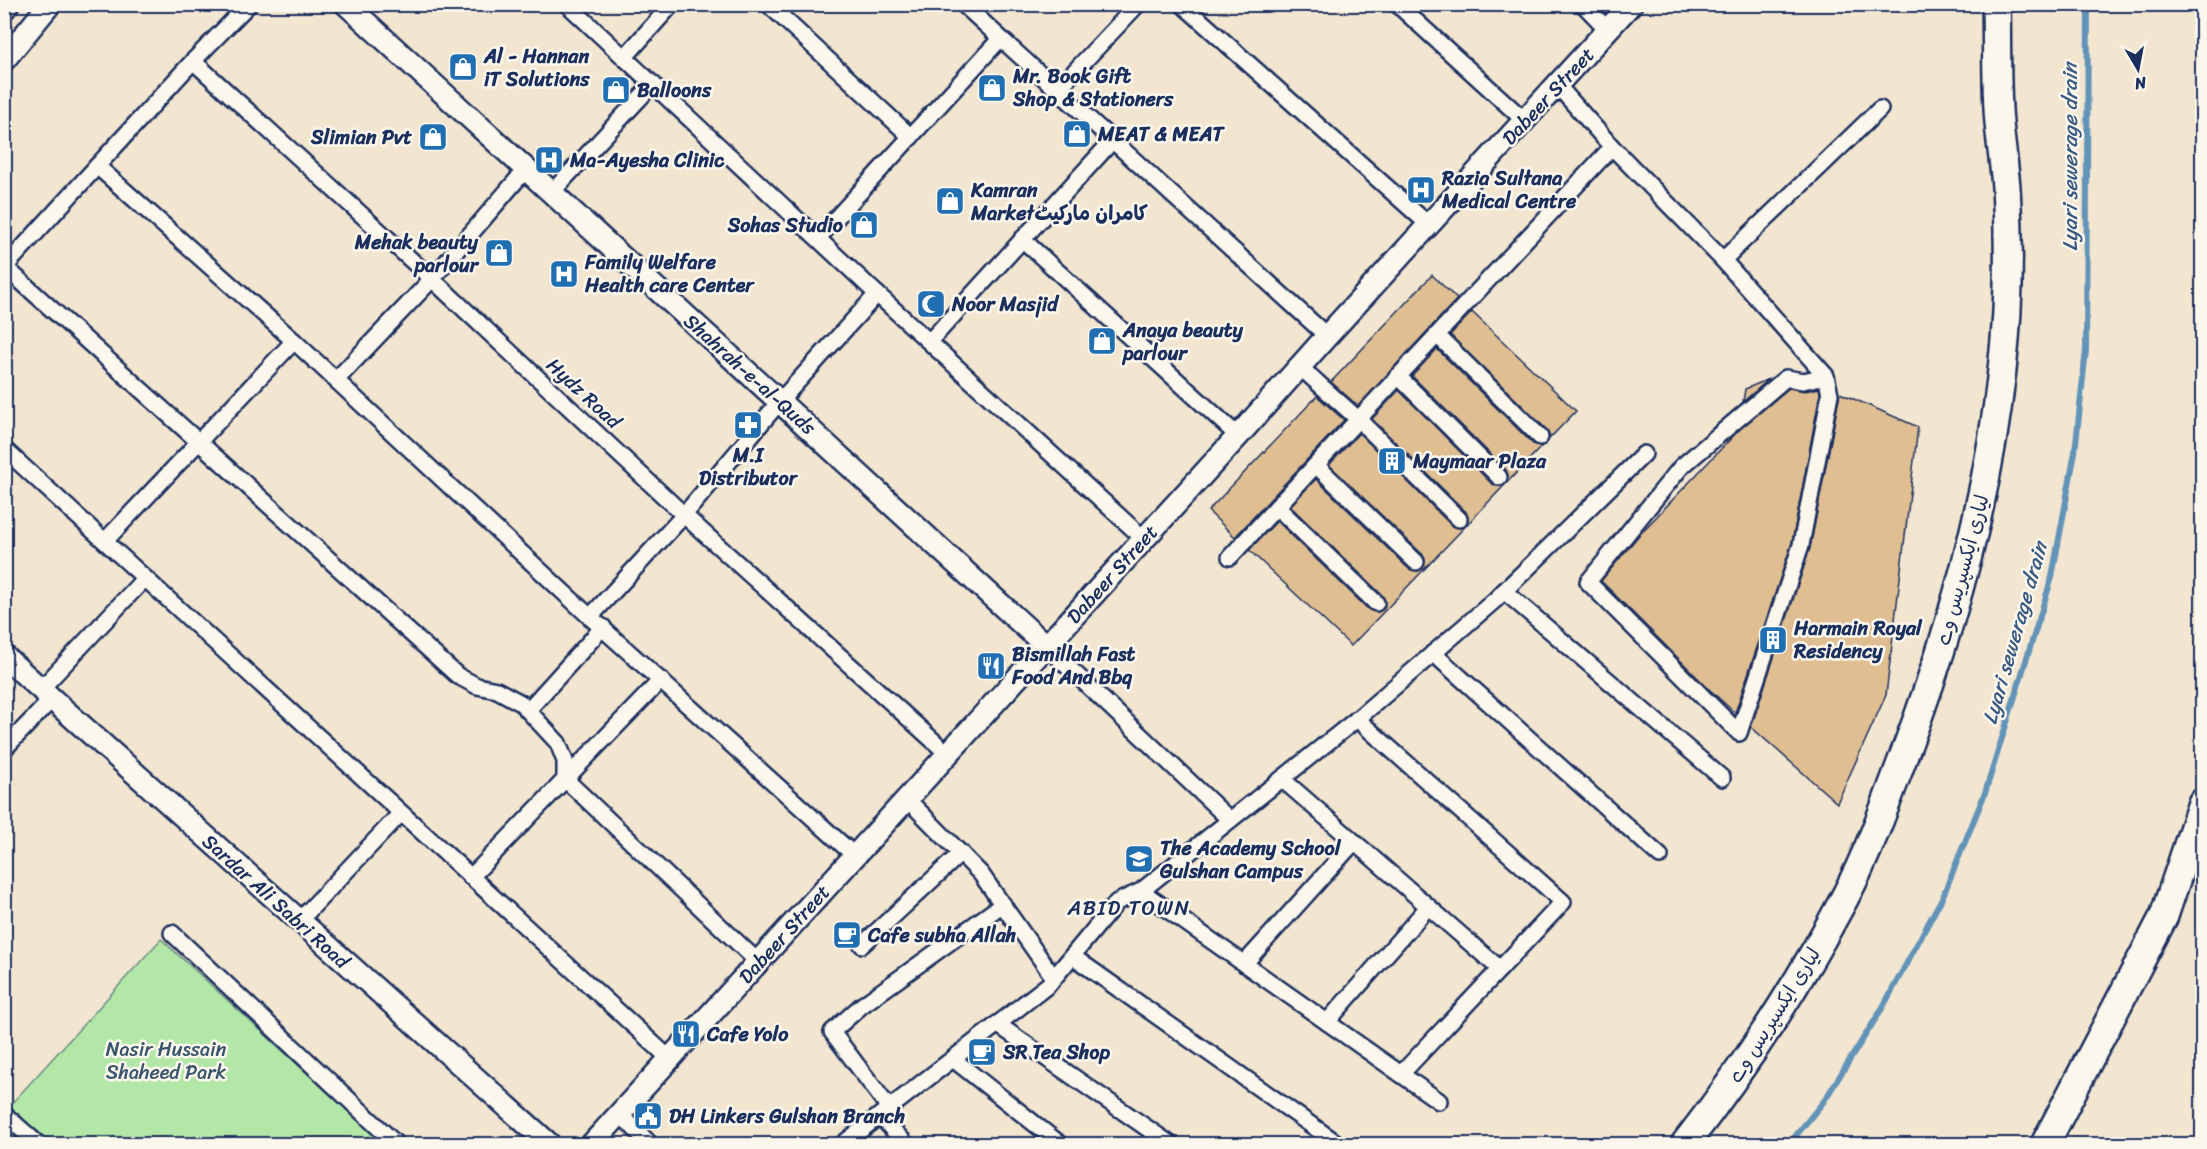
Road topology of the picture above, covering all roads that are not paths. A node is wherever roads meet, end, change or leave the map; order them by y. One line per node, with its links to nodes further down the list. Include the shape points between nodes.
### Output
1 (8, 4): 15 (street)
2 (50, 4): 19 (street)
3 (249, 4): 20 (street)
4 (346, 4): 30 (street, Shahrah-e-al-Quds)
5 (567, 4): 18 (street)
6 (672, 4): 18 (street)
7 (768, 4): 26 (street)
8 (963, 4): 17 (street)
9 (1138, 4): 23 (street)
10 (1182, 4): 32 (street)
11 (1397, 4): 25 (street)
12 (1583, 4): 16 (street)
13 (1631, 4): 16 (street, Dabeer Street)
14 (1996, 4): 119 (highway, لیاری ایکسپریس وے, via 1998,110 2009,251 2003,368 1983,491 1959,592 1897,776 1845,897 1752,1053)
15 (4, 9)
16 (1608, 30): 22 (street, Dabeer Street)
17 (1000, 39): 23 (street); 26 (street)
18 (624, 58): 21 (street)
19 (4, 60)
20 (193, 61): 29 (street); 37 (street, Hydz Road)
21 (653, 84): 31 (street); 33 (street)
22 (1558, 86): 25 (street, Dabeer Street); 28 (street)
23 (1057, 90): 27 (street)
24 (1880, 109): 35 (street)
25 (1525, 121): 32 (street, Dabeer Street)
26 (911, 137): 33 (street)
27 (1112, 141): 34 (street); 40 (street)
28 (1612, 147): 35 (street); 39 (street)
29 (97, 166): 36 (street); 41 (street)
30 (526, 169): 31 (street, Shahrah-e-al-Quds); 37 (street)
31 (552, 192): 47 (street, Shahrah-e-al-Quds)
32 (1429, 225): 40 (street, Dabeer Street)
33 (818, 238): 38 (street)
34 (1022, 239): 42 (street); 49 (street)
35 (1723, 260): 45 (street)
36 (5, 268): 51 (street)
37 (432, 279): 46 (street); 57 (street, Hydz Road)
38 (877, 294): 42 (street); 47 (street)
39 (1437, 335): 44 (street); 50 (street)
40 (1327, 336): 43 (street, Dabeer Street)
41 (294, 341): 46 (street); 51 (street)
42 (930, 341): 59 (street)
43 (1300, 367): 48 (street); 49 (street, Dabeer Street)
44 (1398, 376): 48 (street); 55 (street)
45 (1826, 376): 45 (street, via 1803,381 1786,378 1681,467 1588,582 1739,733 1801,545 1830,394)
46 (336, 380): 66 (street)
47 (780, 401): 57 (street); 68 (street, Shahrah-e-al-Quds)
48 (1358, 419): 54 (street); 58 (street)
49 (1238, 436): 59 (street, Dabeer Street)
50 (1540, 437)
51 (199, 442): 60 (street); 73 (street, via 458,676 497,690)
52 (4, 449): 60 (street)
53 (1644, 454): 64 (street)
54 (1316, 465): 56 (street); 62 (street)
55 (1499, 477)
56 (1277, 507): 61 (street); 65 (street)
57 (684, 515): 66 (street); 76 (street, Hydz Road)
58 (1460, 519)
59 (1144, 539): 68 (street, Dabeer Street)
60 (105, 541): 63 (street)
61 (1230, 557)
62 (1416, 562)
63 (145, 578): 72 (street); 82 (street)
64 (1504, 591): 69 (street); 77 (street)
65 (1376, 603)
66 (590, 617): 67 (street)
67 (603, 627): 71 (street); 73 (street)
68 (1046, 646): 76 (street, Dabeer Street); 83 (street)
69 (1433, 653): 74 (street); 87 (street)
70 (4, 656): 72 (street, Sardar Ali Sabri Road)
71 (661, 680): 78 (street); 86 (street)
72 (47, 694): 75 (street); 92 (street, Sardar Ali Sabri Road)
73 (528, 710): 78 (street, via 558,743 565,761)
74 (1357, 719): 79 (street); 98 (street, via 1563,902)
75 (4, 749)
76 (948, 754): 80 (street, Dabeer Street)
77 (1722, 778)
78 (565, 779): 88 (street); 96 (street)
79 (1282, 779): 83 (street); 84 (street)
80 (907, 799): 85 (street); 86 (street, Dabeer Street)
81 (2202, 803): 120 (highway, via 2164,916)
82 (401, 813): 88 (street); 92 (street)
83 (1230, 820): 89 (street)
84 (1354, 842): 91 (street); 97 (street)
85 (961, 853): 90 (street); 94 (street)
86 (855, 856): 96 (street, Dabeer Street)
87 (1659, 856)
88 (471, 877): 102 (street)
89 (1141, 891): 95 (street, via 1117,902); 97 (street)
90 (1003, 904): 99 (street); 106 (street, via 861,1006 832,1032)
91 (1428, 907): 98 (street); 100 (street)
92 (299, 921): 111 (street, Sardar Ali Sabri Road)
93 (172, 933): 110 (street)
94 (862, 945)
95 (1072, 956): 99 (street); 118 (street)
96 (758, 962): 102 (street, Dabeer Street)
97 (1244, 964): 100 (street)
98 (1500, 969): 104 (street)
99 (1054, 978): 101 (street)
100 (1327, 1022): 104 (street)
101 (997, 1024): 103 (street); 117 (street)
102 (670, 1059): 108 (street, Dabeer Street)
103 (953, 1059): 106 (street); 116 (street)
104 (1401, 1074): 105 (street)
105 (1439, 1101)
106 (885, 1112): 114 (street); 115 (street)
107 (4, 1114): 109 (street)
108 (620, 1114): 112 (street, Dabeer Street); 113 (street)
109 (38, 1144)
110 (396, 1144)
111 (549, 1144)
112 (592, 1144)
113 (650, 1144)
114 (843, 1144)
115 (906, 1144)
116 (1060, 1144)
117 (1170, 1144)
118 (1335, 1144)
119 (1685, 1144)
120 (2045, 1144)

